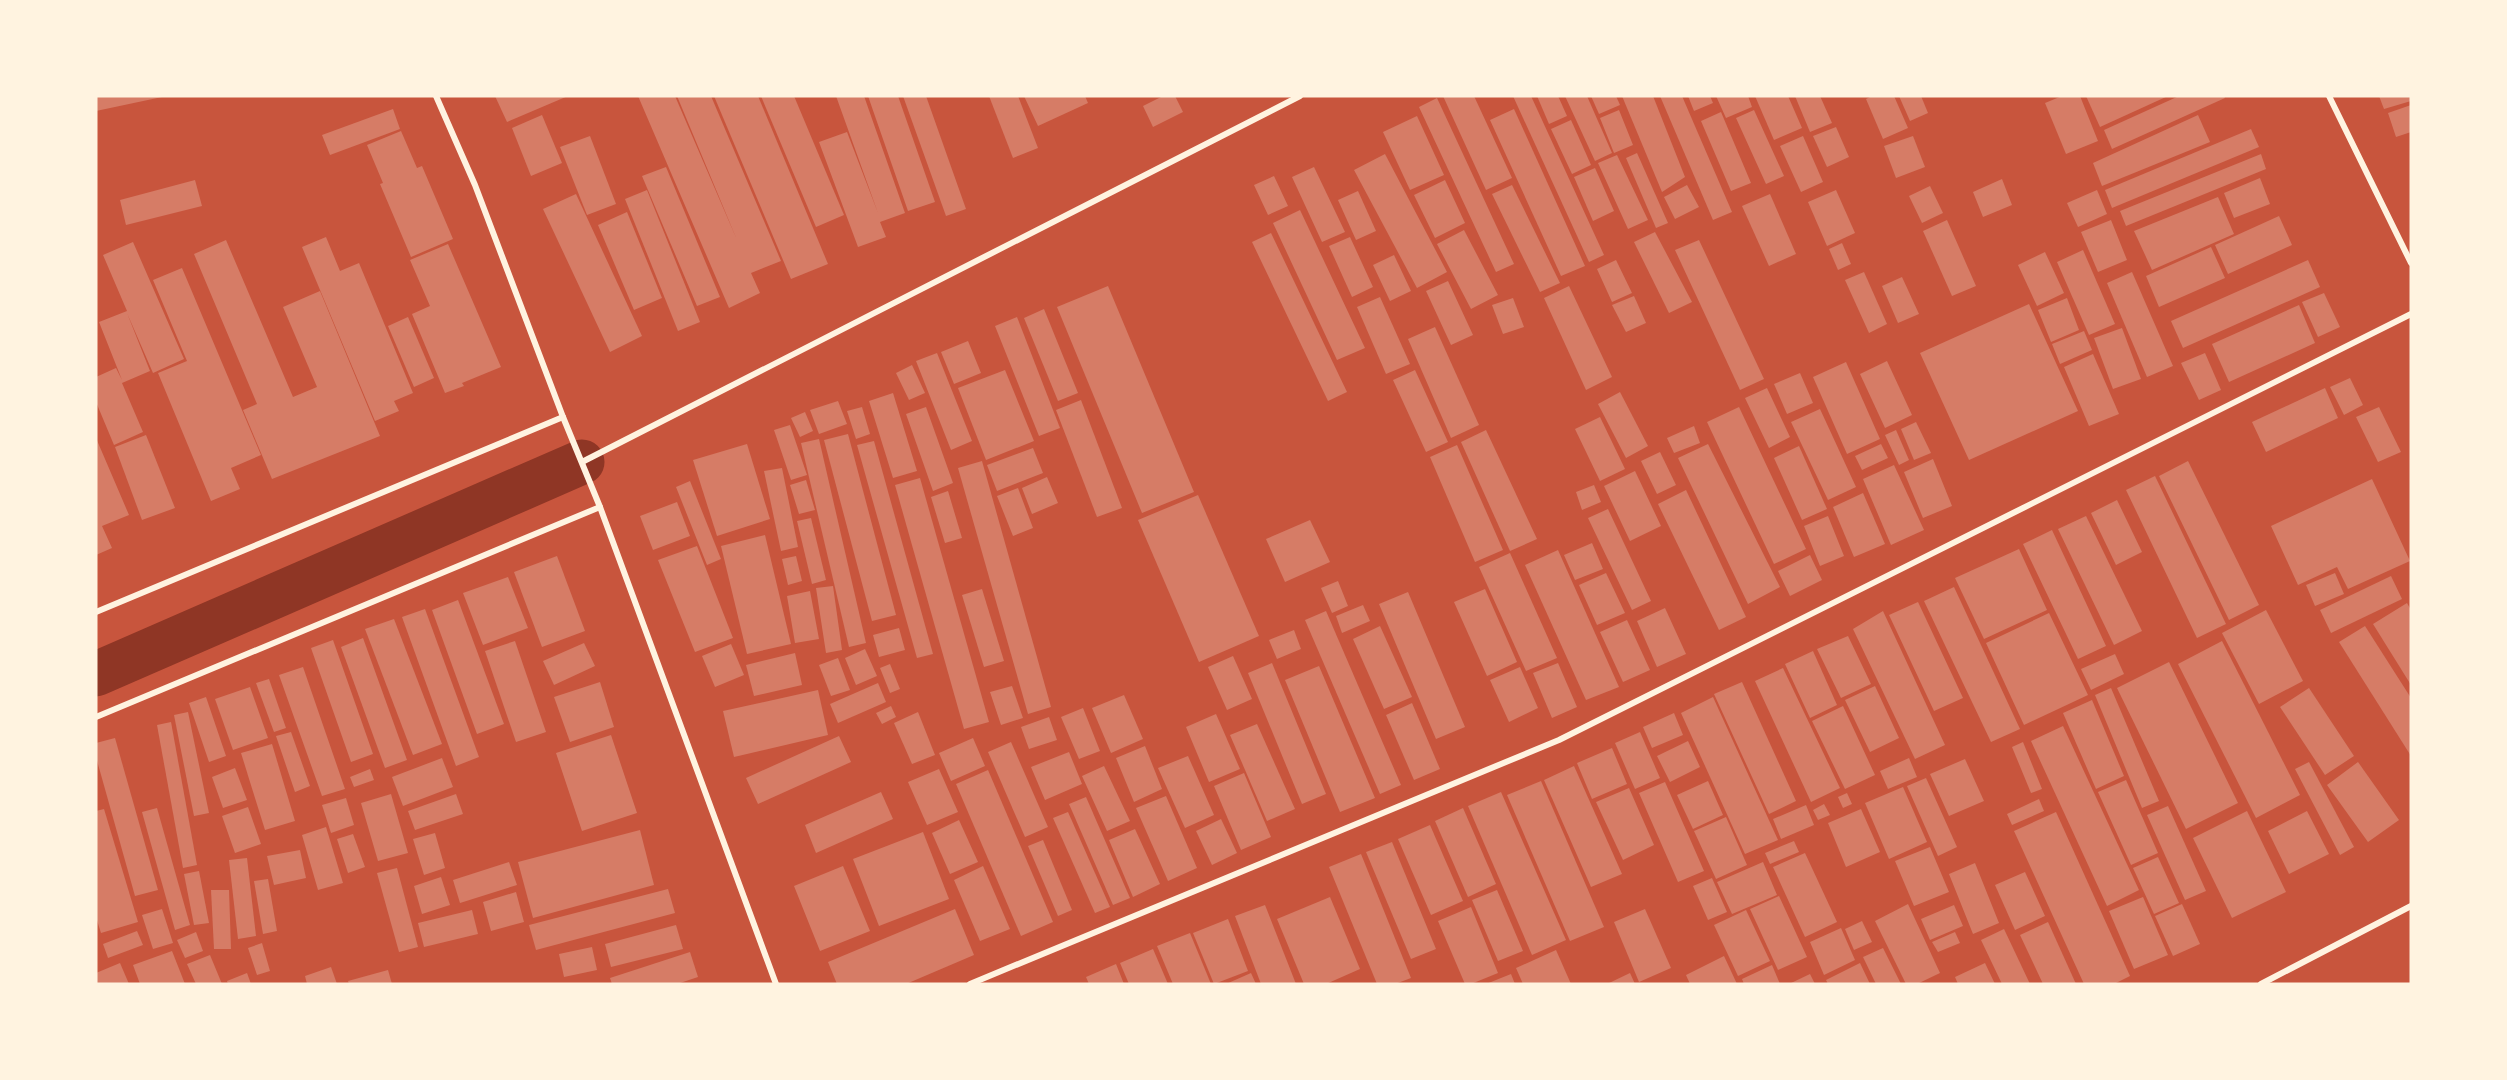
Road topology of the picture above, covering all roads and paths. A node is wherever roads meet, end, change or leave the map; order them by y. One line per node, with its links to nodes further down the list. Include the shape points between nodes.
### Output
1 (436, 96): 6 (street, via 475,185)
2 (1300, 96): 7 (street)
3 (2329, 96): 4 (street)
4 (2411, 262)
5 (2411, 314): 13 (street, via 1558,740)
6 (563, 417): 7 (street); 9 (street)
7 (582, 462): 8 (street)
8 (600, 507): 10 (street); 12 (street)
9 (96, 612)
10 (96, 717)
11 (2411, 906): 14 (street)
12 (776, 984)
13 (970, 984)
14 (2260, 984)

